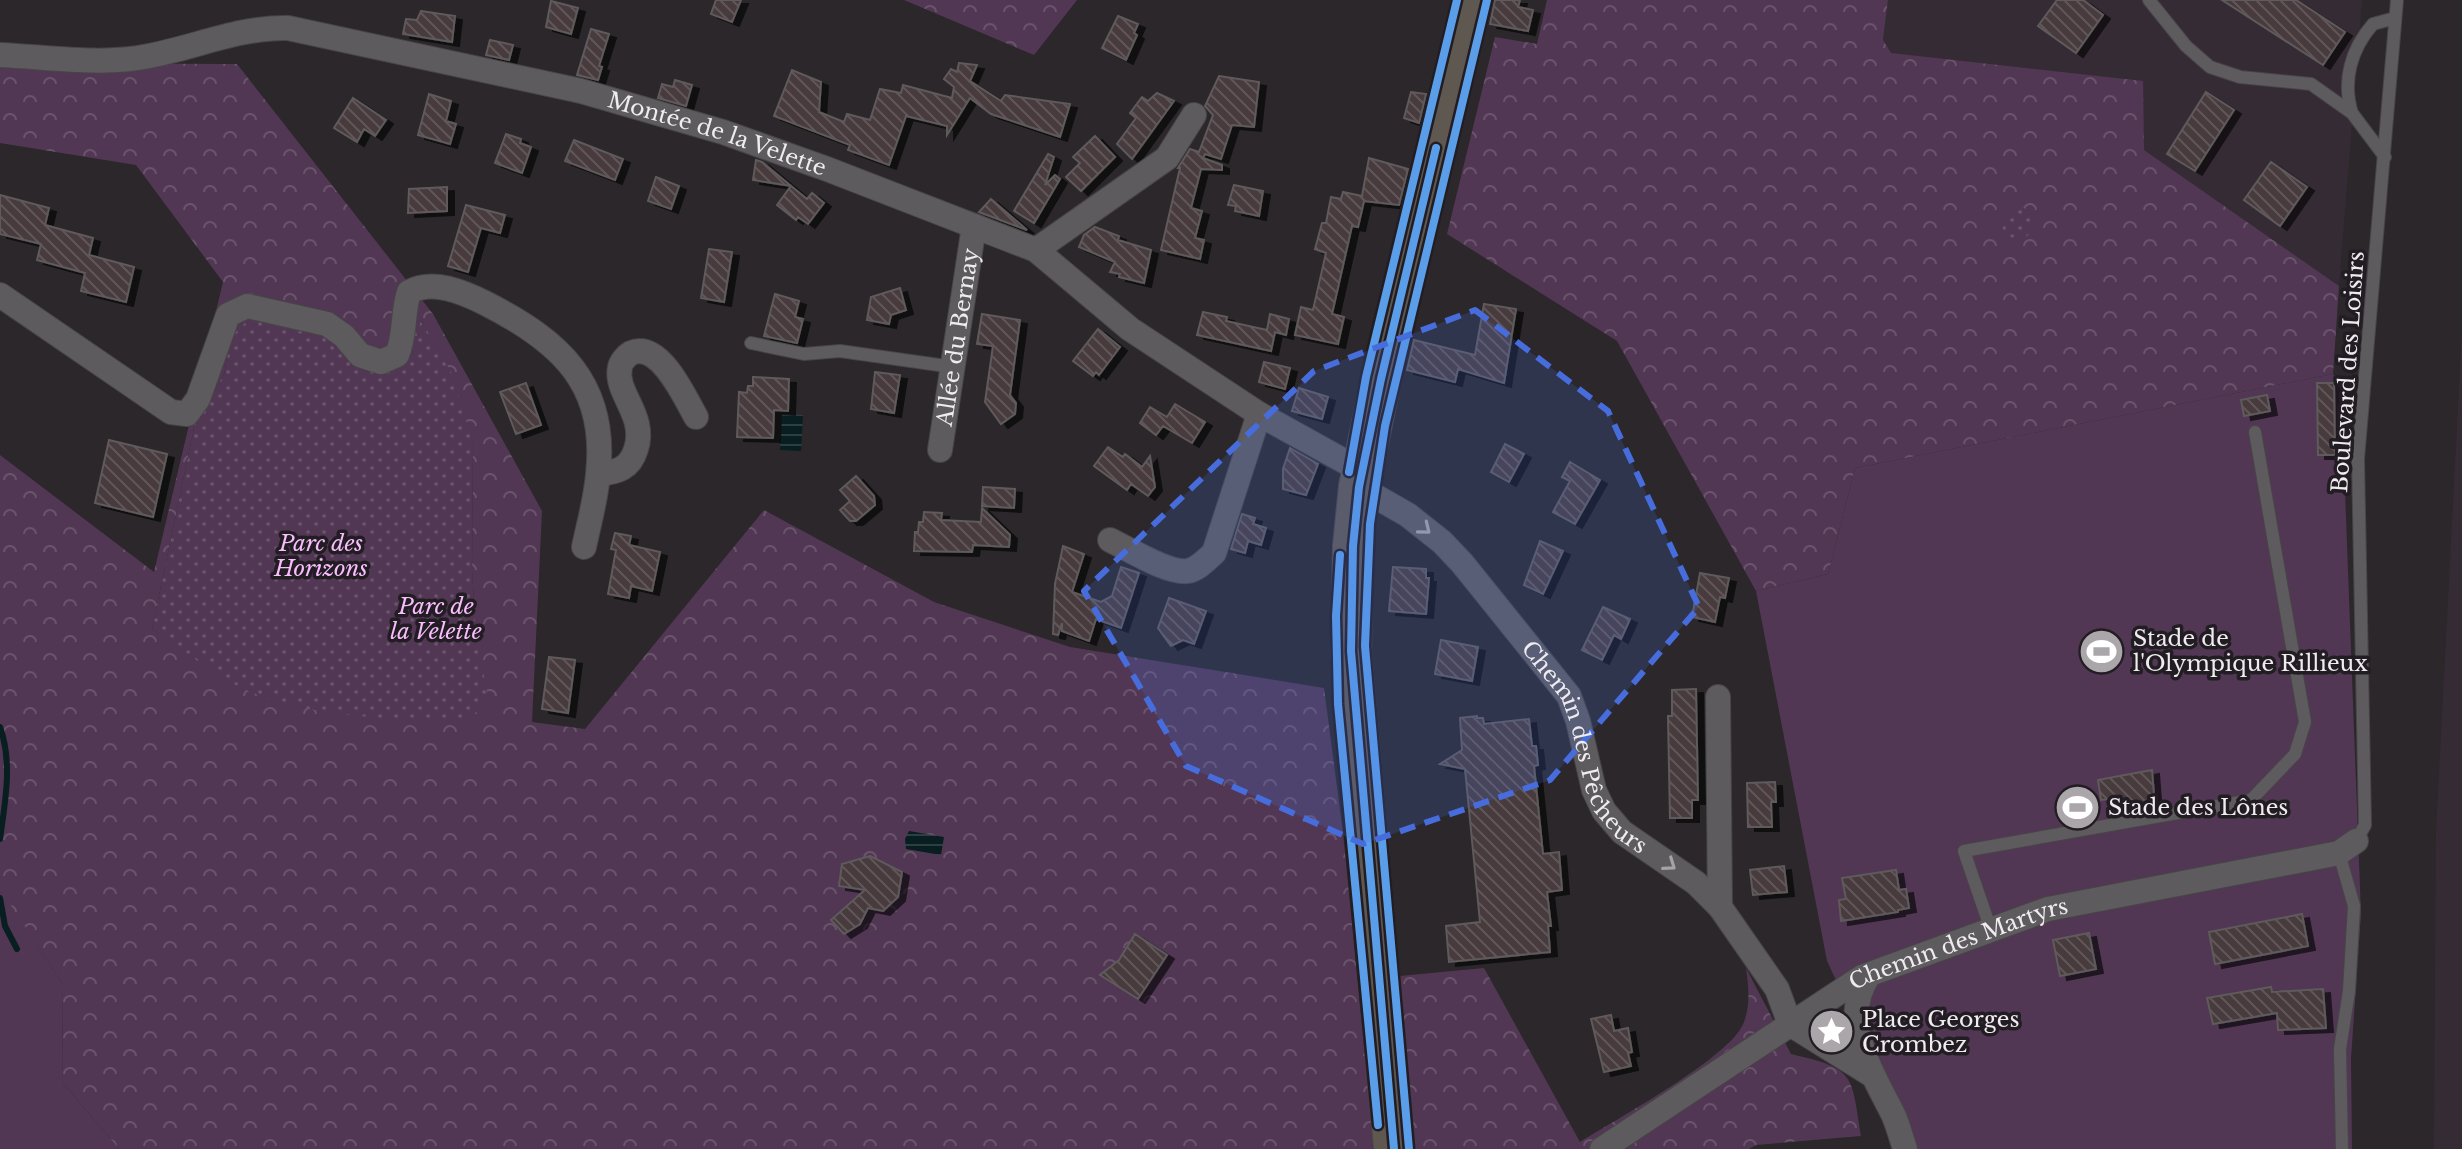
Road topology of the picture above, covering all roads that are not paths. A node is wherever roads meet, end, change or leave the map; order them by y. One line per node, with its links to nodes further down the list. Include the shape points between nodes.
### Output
1 (1472, 0): 18 (main road)
2 (2149, 0): 5 (lane, via 2210,67 2240,77 2311,84)
3 (2394, 6): 5 (lane, via 2373,24 2353,55 2346,88); 7 (lane, Boulevard des Loisirs)
4 (0, 55): 8 (street, Montée de la Velette, via 123,59 265,28 313,32 581,91 723,132)
5 (2352, 113): 7 (lane)
6 (1194, 115): 9 (street, via 1167,158)
7 (2385, 157): 22 (lane, Boulevard des Loisirs, via 2358,459 2365,825)
8 (974, 226): 9 (street, Montée de la Velette); 12 (street, Allée du Bernay)
9 (1036, 250): 13 (street, Montée de la Velette, via 1130,329)
10 (0, 295): 17 (street, via 171,412 187,414 198,399 228,315 247,306 327,324 360,355 381,362 397,355 404,338 409,292 438,286 527,327 580,375 593,403)
11 (751, 343): 12 (lane, via 804,354 840,351)
12 (953, 367): 16 (street, Allée du Bernay)
13 (1259, 414): 18 (street, Montée de la Velette); 19 (street, via 1214,553 1202,564 1188,571 1173,570)
14 (696, 417): 17 (street, via 664,364 642,351 633,352 624,359 620,379 639,426 635,453 619,471)
15 (2255, 432): 24 (lane, via 2305,722 2295,754 2251,800 1964,851)
16 (940, 450)
17 (599, 474): 20 (street)
18 (1361, 479): 23 (street, Chemin des Pêcheurs, one-way to 23, via 1442,542 1569,696 1604,811 1622,832 1696,883); 28 (main road, via 1353,546 1351,651)
19 (1110, 540)
20 (584, 547)
21 (1718, 697): 23 (street)
22 (2348, 847): 24 (street, Chemin des Martyrs, via 2048,909); 31 (lane, via 2354,906 2340,1049)
23 (1720, 907): 26 (street, Chemin des Pêcheurs, via 1777,989)
24 (1991, 930): 25 (street, Chemin des Martyrs)
25 (1869, 975): 26 (street, Chemin des Martyrs); 27 (street, via 1856,1008)
26 (1790, 1024): 27 (street); 29 (street, Chemin des Martyrs)
27 (1872, 1075): 30 (street)
28 (1394, 1149)
29 (1602, 1149)
30 (1905, 1149)
31 (2342, 1149)

